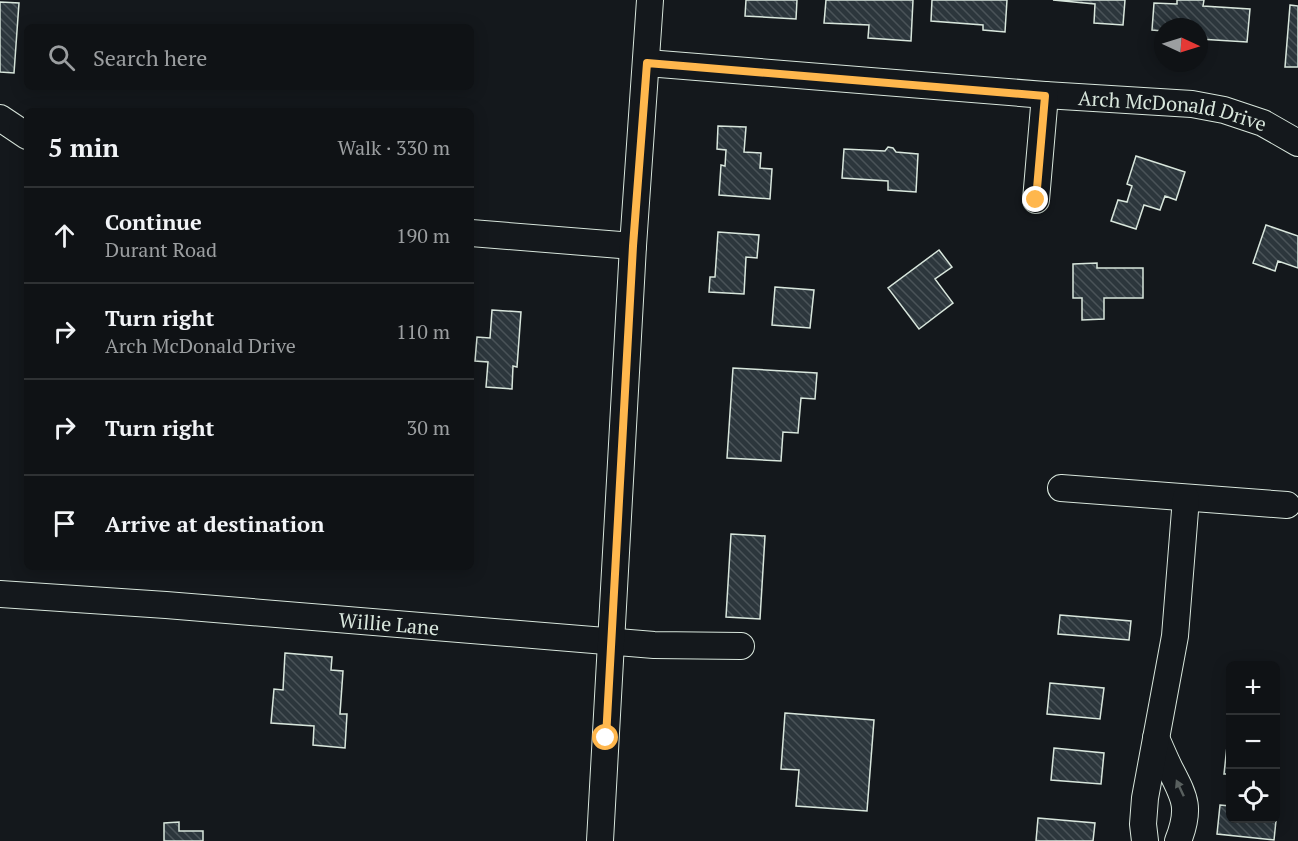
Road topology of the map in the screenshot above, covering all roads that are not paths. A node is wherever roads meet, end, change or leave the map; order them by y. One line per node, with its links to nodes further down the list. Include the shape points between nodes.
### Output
1 (650, 0): 2 (street)
2 (647, 63): 3 (street, Arch McDonald Drive); 9 (street)
3 (1045, 96): 6 (street, Arch McDonald Drive, via 1192,104 1263,123); 7 (street)
4 (0, 118): 5 (street)
5 (24, 134)
6 (1298, 143)
7 (1036, 200)
8 (474, 233): 9 (street)
9 (633, 246): 14 (street)
10 (1061, 488): 11 (street)
11 (1186, 498): 12 (street); 16 (street, via 1175,636)
12 (1287, 505)
13 (0, 594): 14 (street, Willie Lane)
14 (611, 641): 15 (street, Willie Lane); 17 (street)
15 (741, 645)
16 (1156, 738): 18 (street, via 1145,798); 19 (street, one-way to 16, via 1185,802)
17 (600, 841)
18 (1145, 841)
19 (1178, 841)

